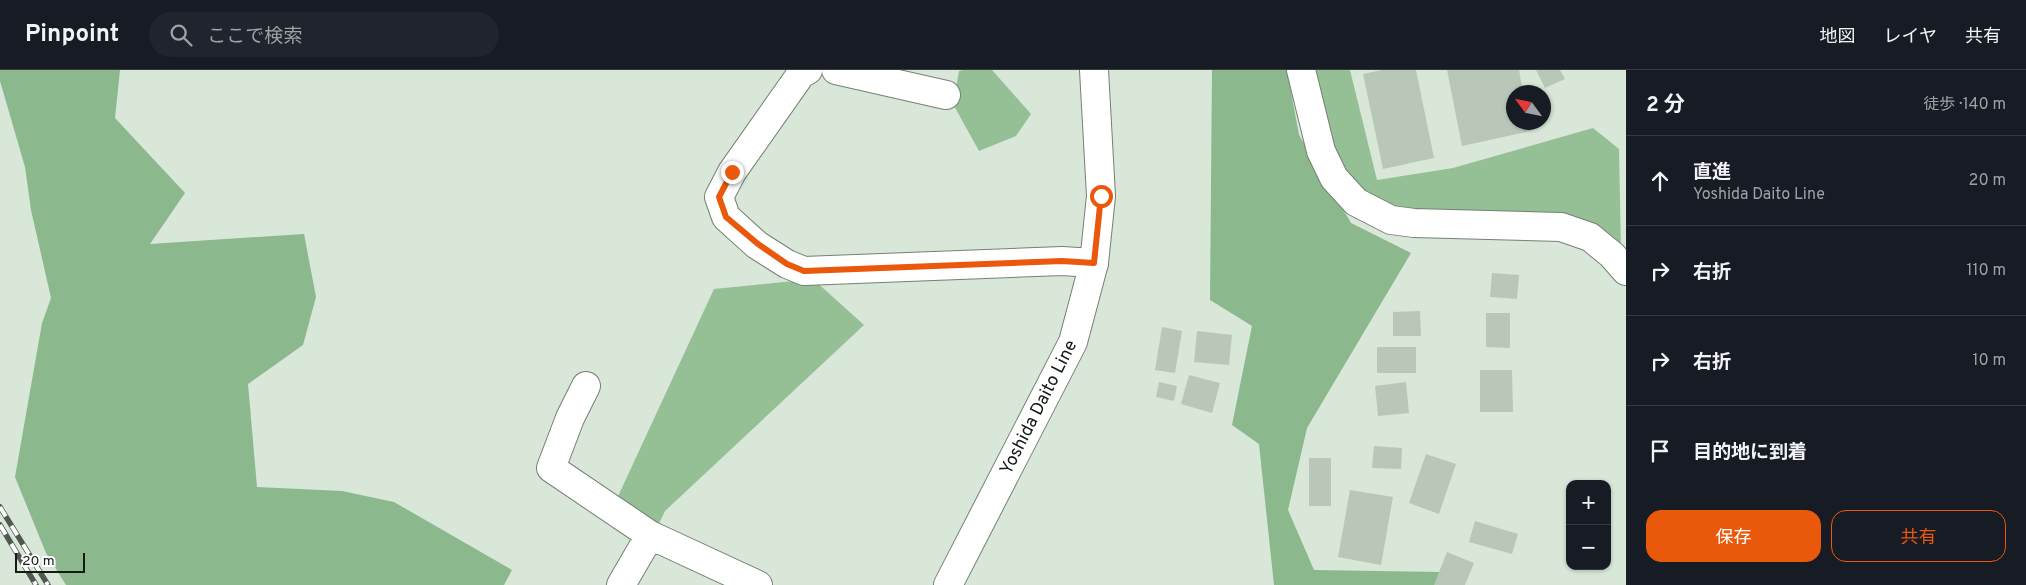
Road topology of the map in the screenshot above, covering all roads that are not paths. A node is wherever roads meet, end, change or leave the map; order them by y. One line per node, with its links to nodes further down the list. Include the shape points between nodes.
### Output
1 (808, 70): 6 (street, via 801,74 732,172 719,197 726,217 787,264 804,271 1062,261)
2 (836, 70): 5 (street)
3 (1094, 70): 6 (street, Yoshida Daito Line, via 1101,196)
4 (1301, 70): 7 (street, via 1321,151 1334,178 1356,202 1391,220 1414,223 1561,227 1590,237)
5 (946, 95)
6 (1094, 263): 12 (street, Yoshida Daito Line, via 1073,342)
7 (1626, 271)
8 (586, 386): 9 (street, via 551,468)
9 (650, 535): 10 (street); 11 (street)
10 (620, 585)
11 (758, 585)
12 (948, 585)

